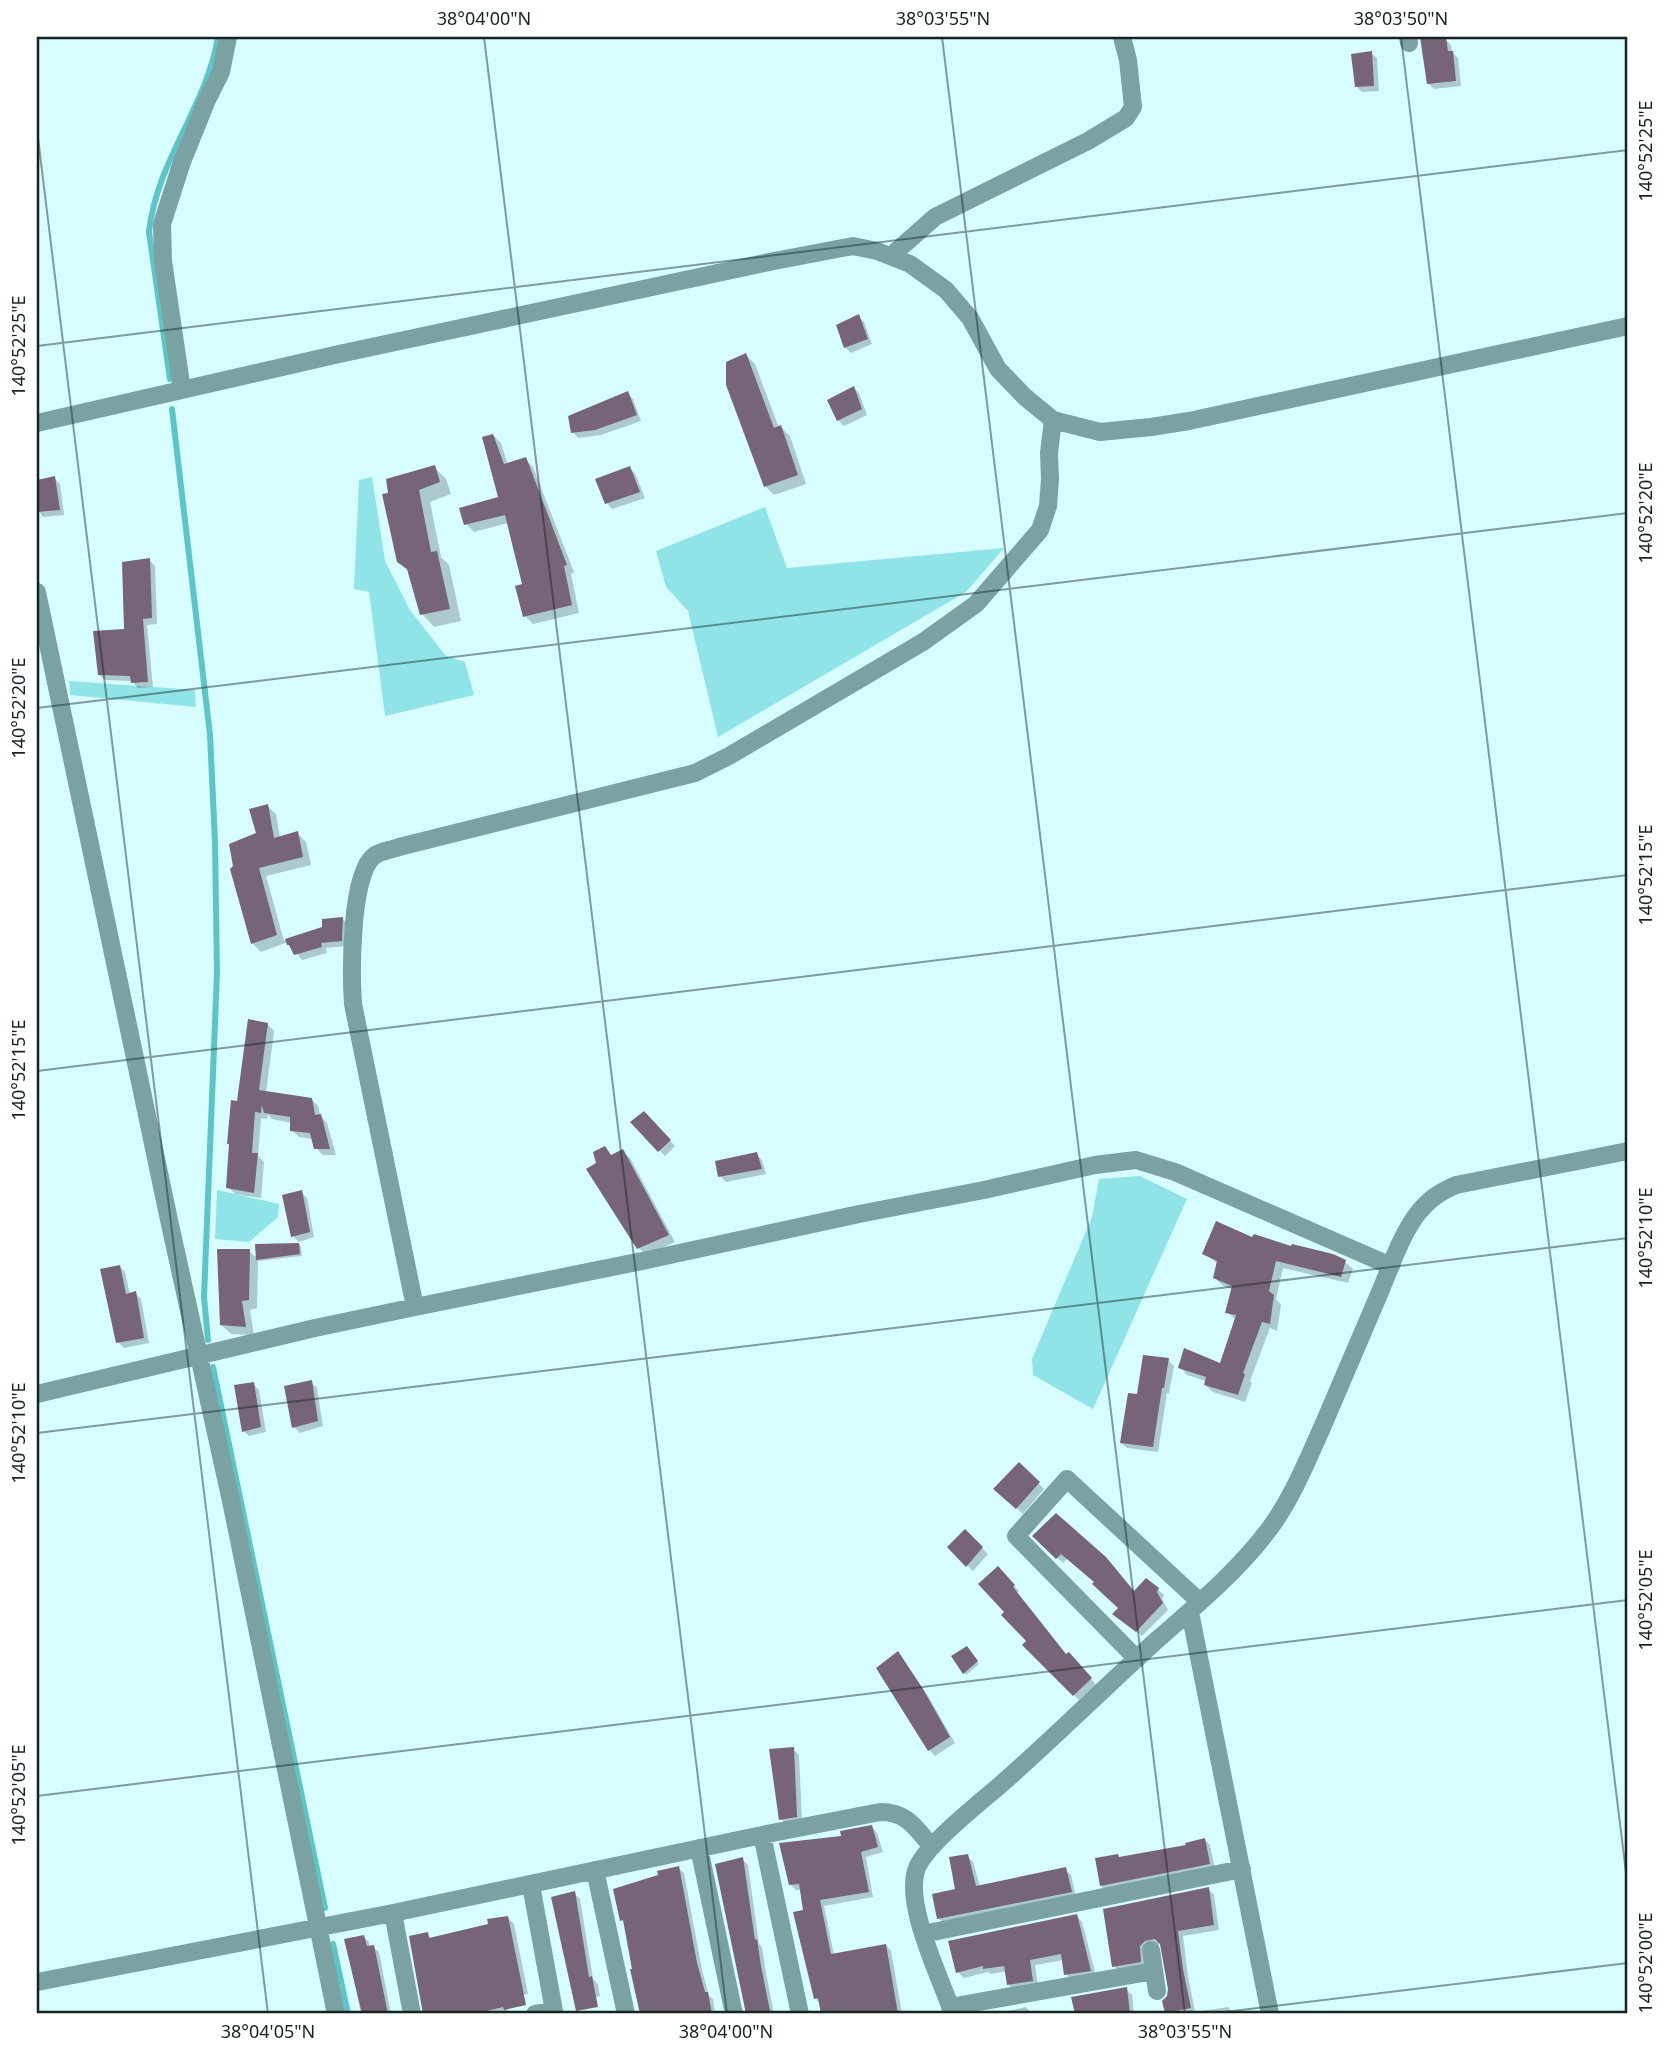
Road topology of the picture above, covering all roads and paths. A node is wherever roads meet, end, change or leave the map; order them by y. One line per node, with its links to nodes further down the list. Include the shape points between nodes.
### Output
1 (228, 37): 5 (street, via 221,72 182,162 162,224)
2 (1122, 37): 3 (street, via 1133,107 1126,118 935,218)
3 (891, 256): 5 (street, via 853,246); 6 (street, via 946,290 970,318 998,369)
4 (1628, 326): 6 (street, via 1151,427 1100,432)
5 (182, 390): 7 (street)
6 (1053, 420): 11 (street, via 1048,506 1040,530 976,604 923,642 695,773 399,847 374,855 365,867 355,913 353,1004)
7 (37, 424)
8 (37, 592): 12 (street)
9 (1628, 1151): 10 (street, via 1439,1192 1415,1216)
10 (1391, 1266): 11 (street, via 1175,1172 1136,1160); 14 (street, via 1291,1494 1257,1544)
11 (415, 1307): 12 (street)
12 (199, 1355): 13 (street); 23 (street)
13 (37, 1394)
14 (1195, 1607): 15 (street); 15 (street, via 1067,1479 1016,1536); 19 (street)
15 (1137, 1659): 17 (street)
16 (762, 1835): 17 (street, via 892,1812 906,1817); 18 (street); 35 (street)
17 (932, 1847): 24 (street, via 917,1867 914,1883)
18 (699, 1848): 20 (street); 34 (street)
19 (1242, 1869): 24 (street); 36 (street)
20 (595, 1870): 21 (street); 33 (street)
21 (531, 1885): 22 (street); 32 (street, via 554,2011)
22 (393, 1913): 23 (street); 31 (street)
23 (318, 1927): 27 (street); 30 (street)
24 (923, 1934): 29 (street)
25 (1151, 1950): 26 (street)
26 (1154, 1971): 28 (street); 29 (street)
27 (37, 1982)
28 (1157, 1991)
29 (952, 2011)
30 (335, 2014)
31 (412, 2014)
32 (535, 2014)
33 (626, 2014)
34 (734, 2014)
35 (800, 2014)
36 (1270, 2014)

